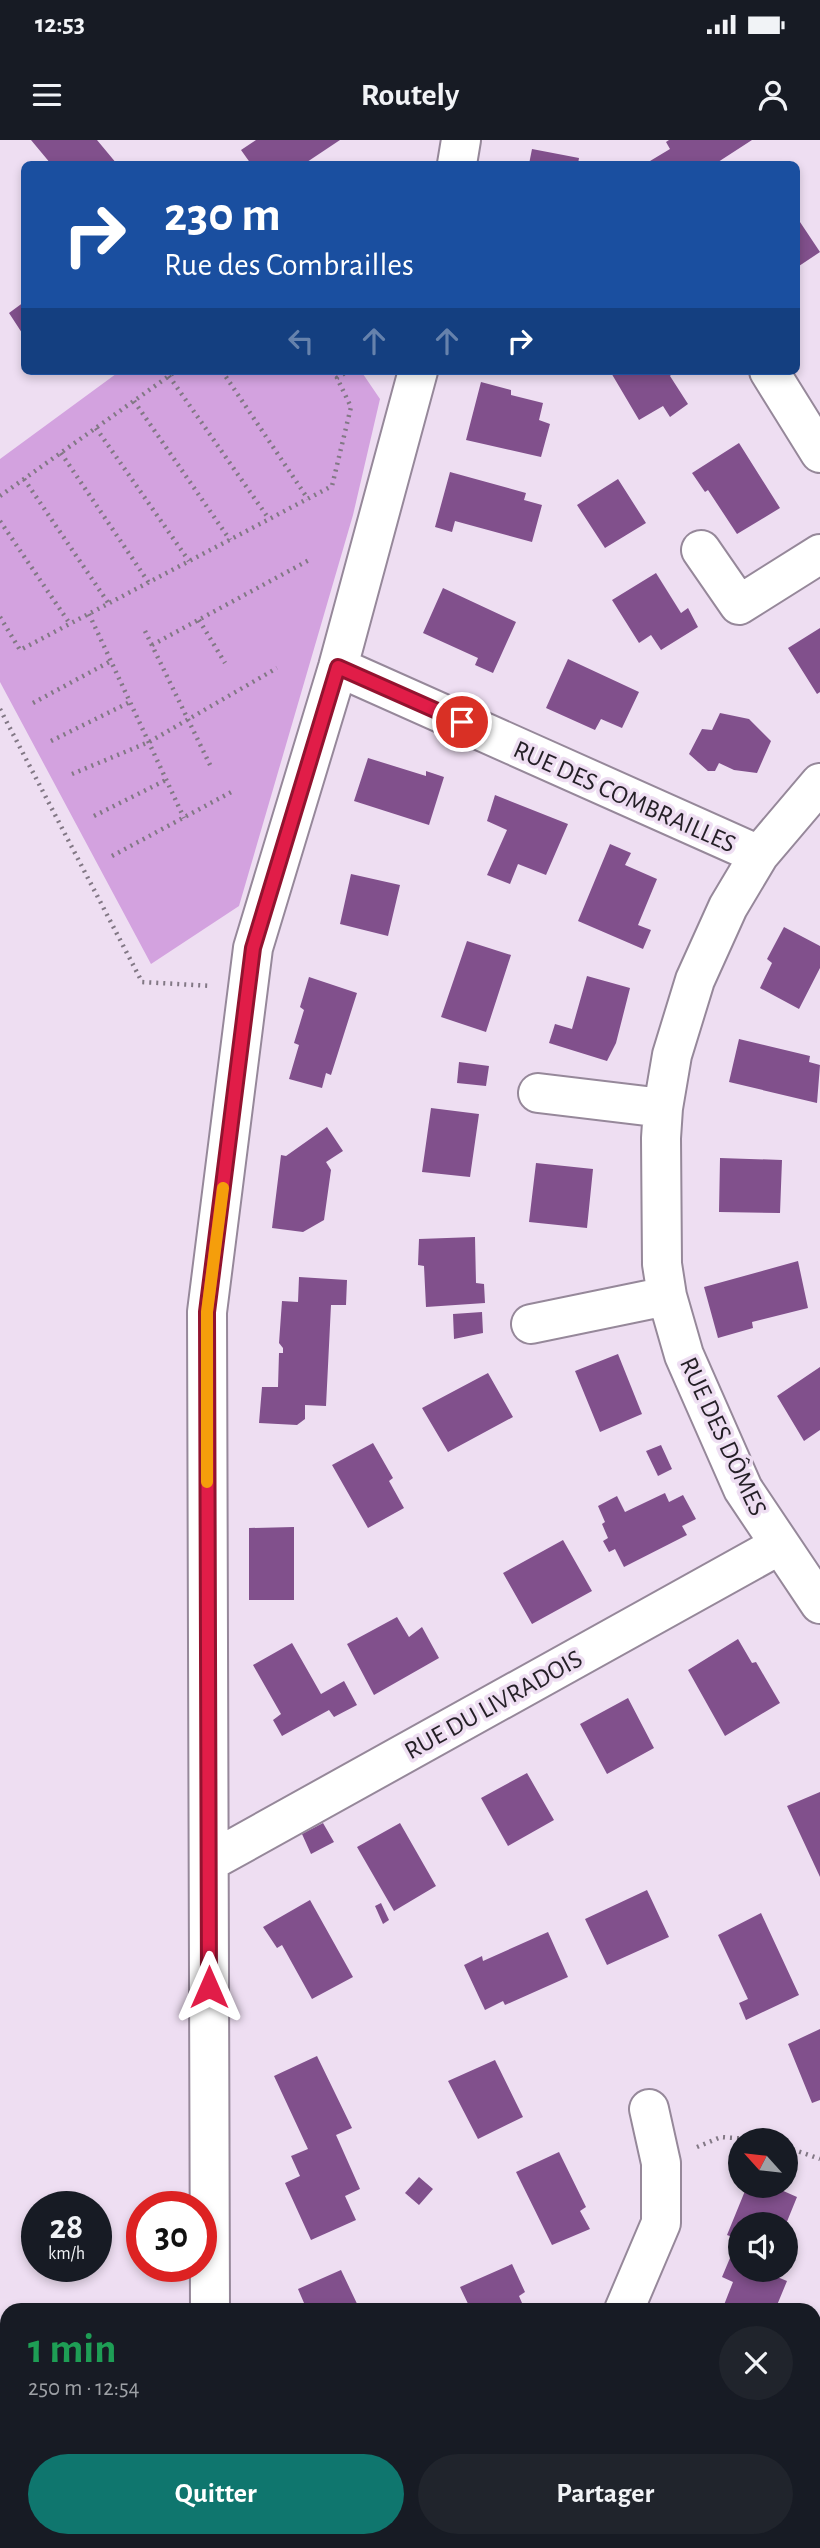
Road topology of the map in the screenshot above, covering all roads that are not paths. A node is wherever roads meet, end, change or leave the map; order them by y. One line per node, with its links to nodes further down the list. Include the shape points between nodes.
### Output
1 (460, 140): 2 (street)
2 (457, 161)
3 (417, 375): 8 (street)
4 (771, 375): 5 (street)
5 (820, 453)
6 (701, 550): 7 (street, via 739,605)
7 (820, 554)
8 (338, 667): 10 (street, RUE DES COMBRAILLES); 17 (street, via 253,948 207,1312)
9 (820, 783): 10 (street, RUE DES DÔMES)
10 (759, 855): 12 (street, RUE DES DÔMES, via 728,907 695,980 672,1055)
11 (538, 1093): 12 (street)
12 (663, 1108): 13 (street, RUE DES DÔMES, via 662,1264)
13 (667, 1296): 14 (street); 15 (street, RUE DES DÔMES, via 684,1355 738,1477)
14 (531, 1324)
15 (778, 1546): 16 (street, RUE DES DÔMES); 17 (street, RUE DU LIVRADOIS)
16 (820, 1604)
17 (209, 1862): 19 (street)
18 (649, 2109): 20 (street, via 661,2163 661,2223)
19 (210, 2303)
20 (627, 2303)

